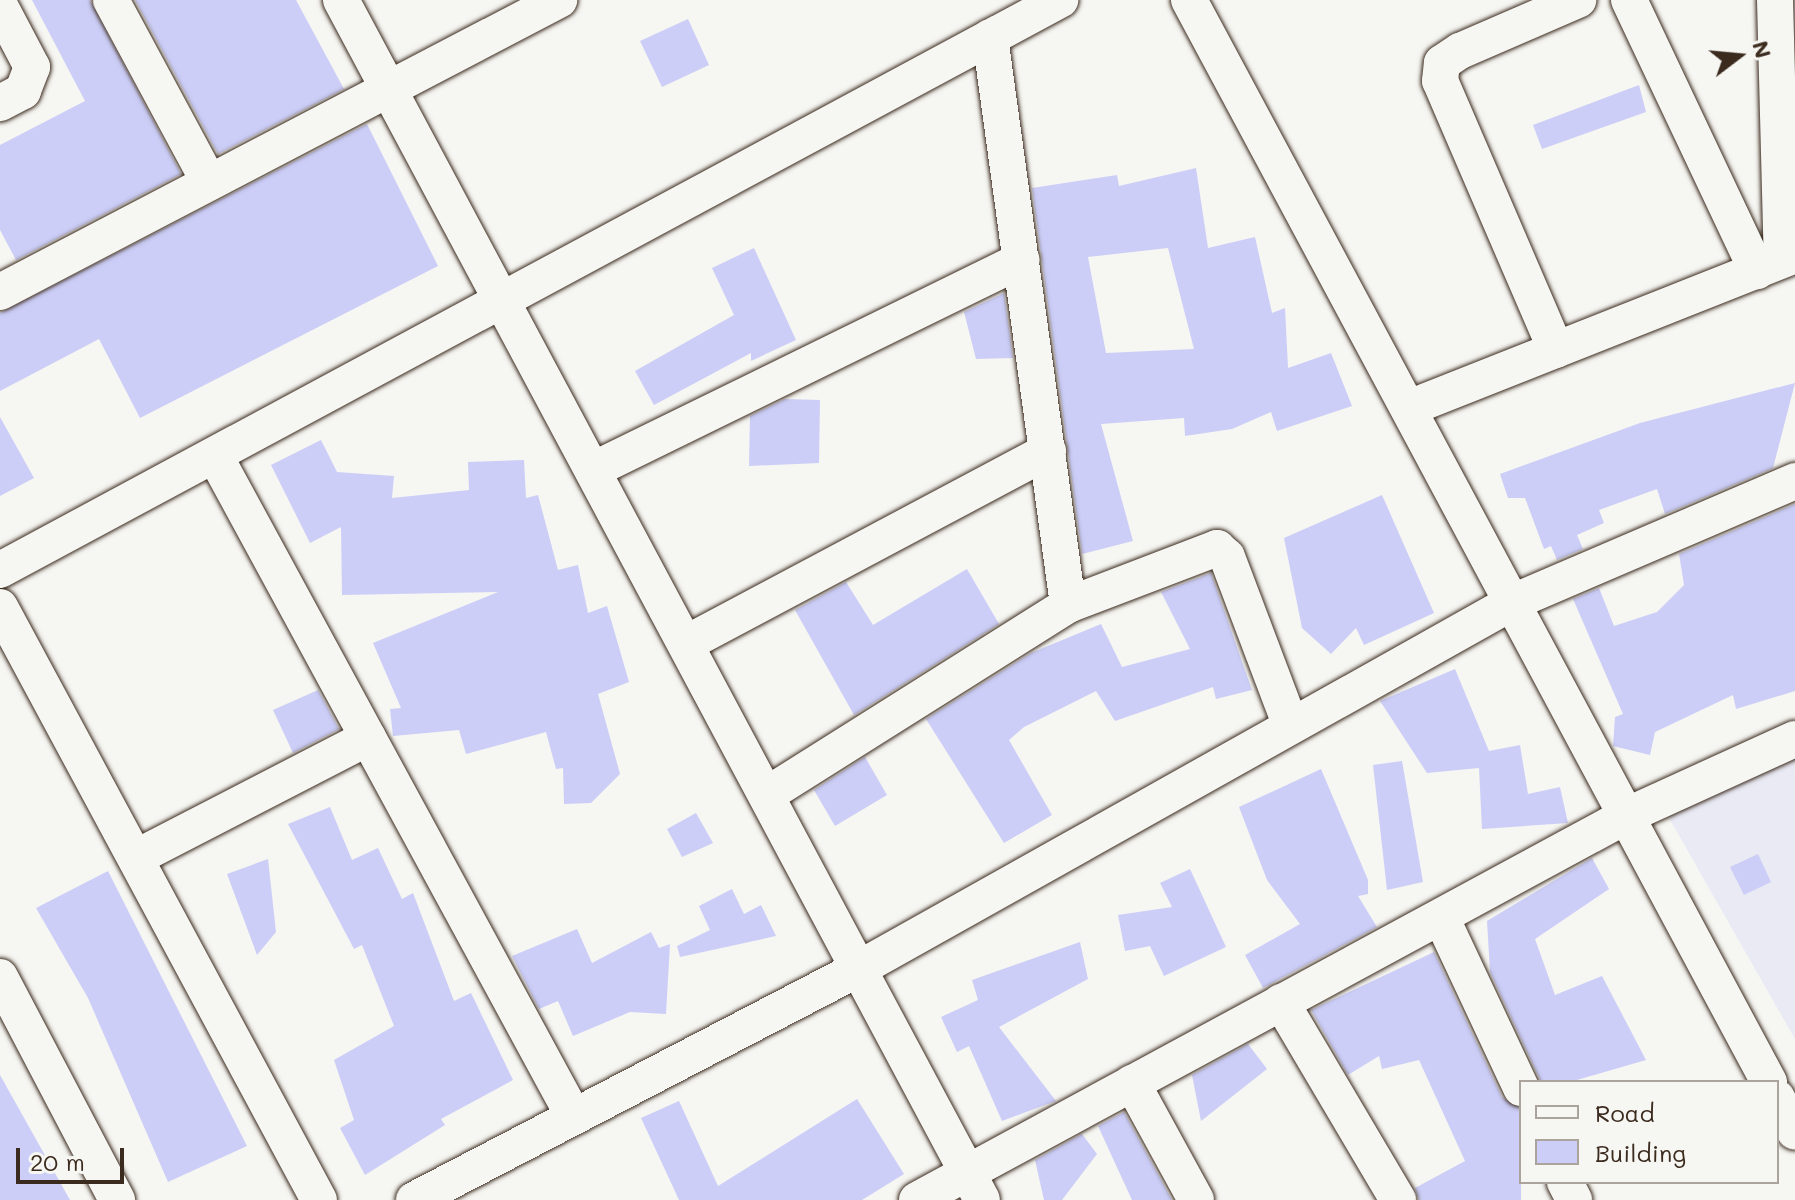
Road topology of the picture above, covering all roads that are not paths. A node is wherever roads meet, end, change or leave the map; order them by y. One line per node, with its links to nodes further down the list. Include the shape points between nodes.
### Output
1 (111, 0): 13 (street)
2 (341, 0): 11 (street)
3 (559, 0): 11 (street)
4 (1060, 0): 10 (street)
5 (1189, 0): 19 (street)
6 (1578, 0): 18 (street, via 1460,51 1442,63 1441,72)
7 (1629, 0): 15 (street)
8 (1775, 0): 15 (street)
9 (0, 6): 12 (street, via 32,67 23,91)
10 (990, 37): 14 (street); 17 (street)
11 (386, 86): 13 (street); 17 (street)
12 (0, 103)
13 (208, 180): 16 (street)
14 (1021, 260): 20 (street); 22 (street)
15 (1778, 262): 18 (street)
16 (4, 280)
17 (504, 299): 21 (street); 22 (street)
18 (1556, 350): 19 (street)
19 (1409, 408): 25 (street)
20 (1048, 451): 26 (street); 28 (street)
21 (215, 456): 24 (street); 30 (street)
22 (595, 469): 28 (street)
23 (1795, 481): 25 (street)
24 (0, 570)
25 (1513, 602): 29 (street); 33 (street)
26 (1068, 605): 29 (street, via 1217,548 1227,557); 32 (street)
27 (0, 607): 34 (street)
28 (687, 643): 32 (street)
29 (1289, 721): 36 (street)
30 (368, 738): 34 (street); 43 (street)
31 (1795, 739): 33 (street)
32 (768, 794): 36 (street)
33 (1628, 815): 35 (street); 39 (street)
34 (137, 857): 47 (street)
35 (1441, 917): 38 (street); 41 (street)
36 (860, 968): 43 (street); 45 (street)
37 (0, 977): 46 (street)
38 (1281, 1002): 40 (street); 51 (street)
39 (1768, 1080)
40 (1132, 1083): 45 (street); 50 (street)
41 (1519, 1084)
42 (1779, 1102): 44 (street)
43 (574, 1117): 48 (street)
44 (1795, 1132)
45 (975, 1187): 49 (street)
46 (117, 1200)
47 (319, 1200)
48 (414, 1200)
49 (917, 1200)
50 (1196, 1200)
51 (1398, 1200)

